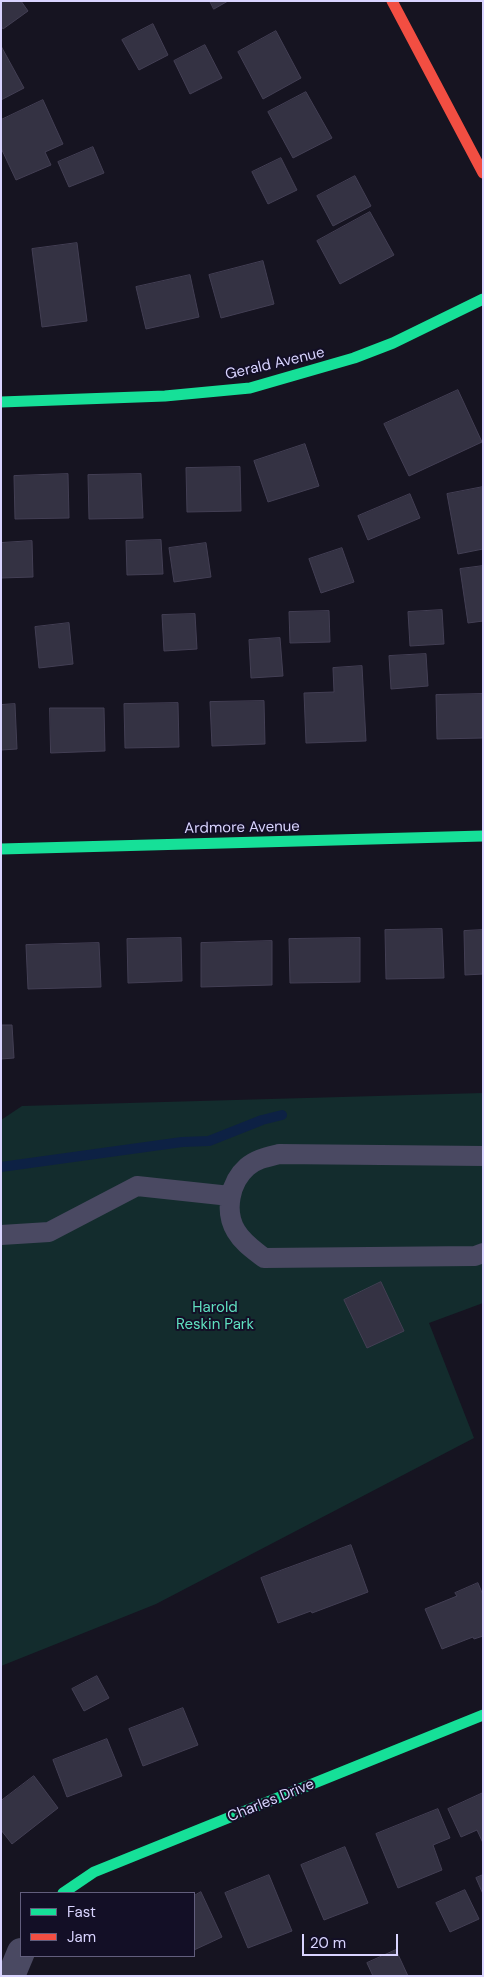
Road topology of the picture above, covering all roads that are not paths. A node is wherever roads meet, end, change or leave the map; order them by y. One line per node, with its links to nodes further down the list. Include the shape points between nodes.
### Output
1 (392, 1): 2 (street)
2 (483, 173)
3 (483, 299): 4 (street, Gerald Avenue, via 393,343 354,358 250,388 166,396)
4 (1, 402)
5 (483, 836): 6 (street, Ardmore Avenue)
6 (1, 849)
7 (483, 1156): 8 (lane, via 279,1154 262,1158 247,1167 236,1180)
8 (230, 1196): 9 (lane, via 137,1186 49,1232); 10 (lane, via 230,1214 236,1230 246,1244 264,1258 476,1256)
9 (1, 1235)
10 (483, 1253)
11 (483, 1715): 12 (street, Charles Drive, via 94,1872)
12 (64, 1892)
13 (20, 1954): 14 (street)
14 (11, 1976)

